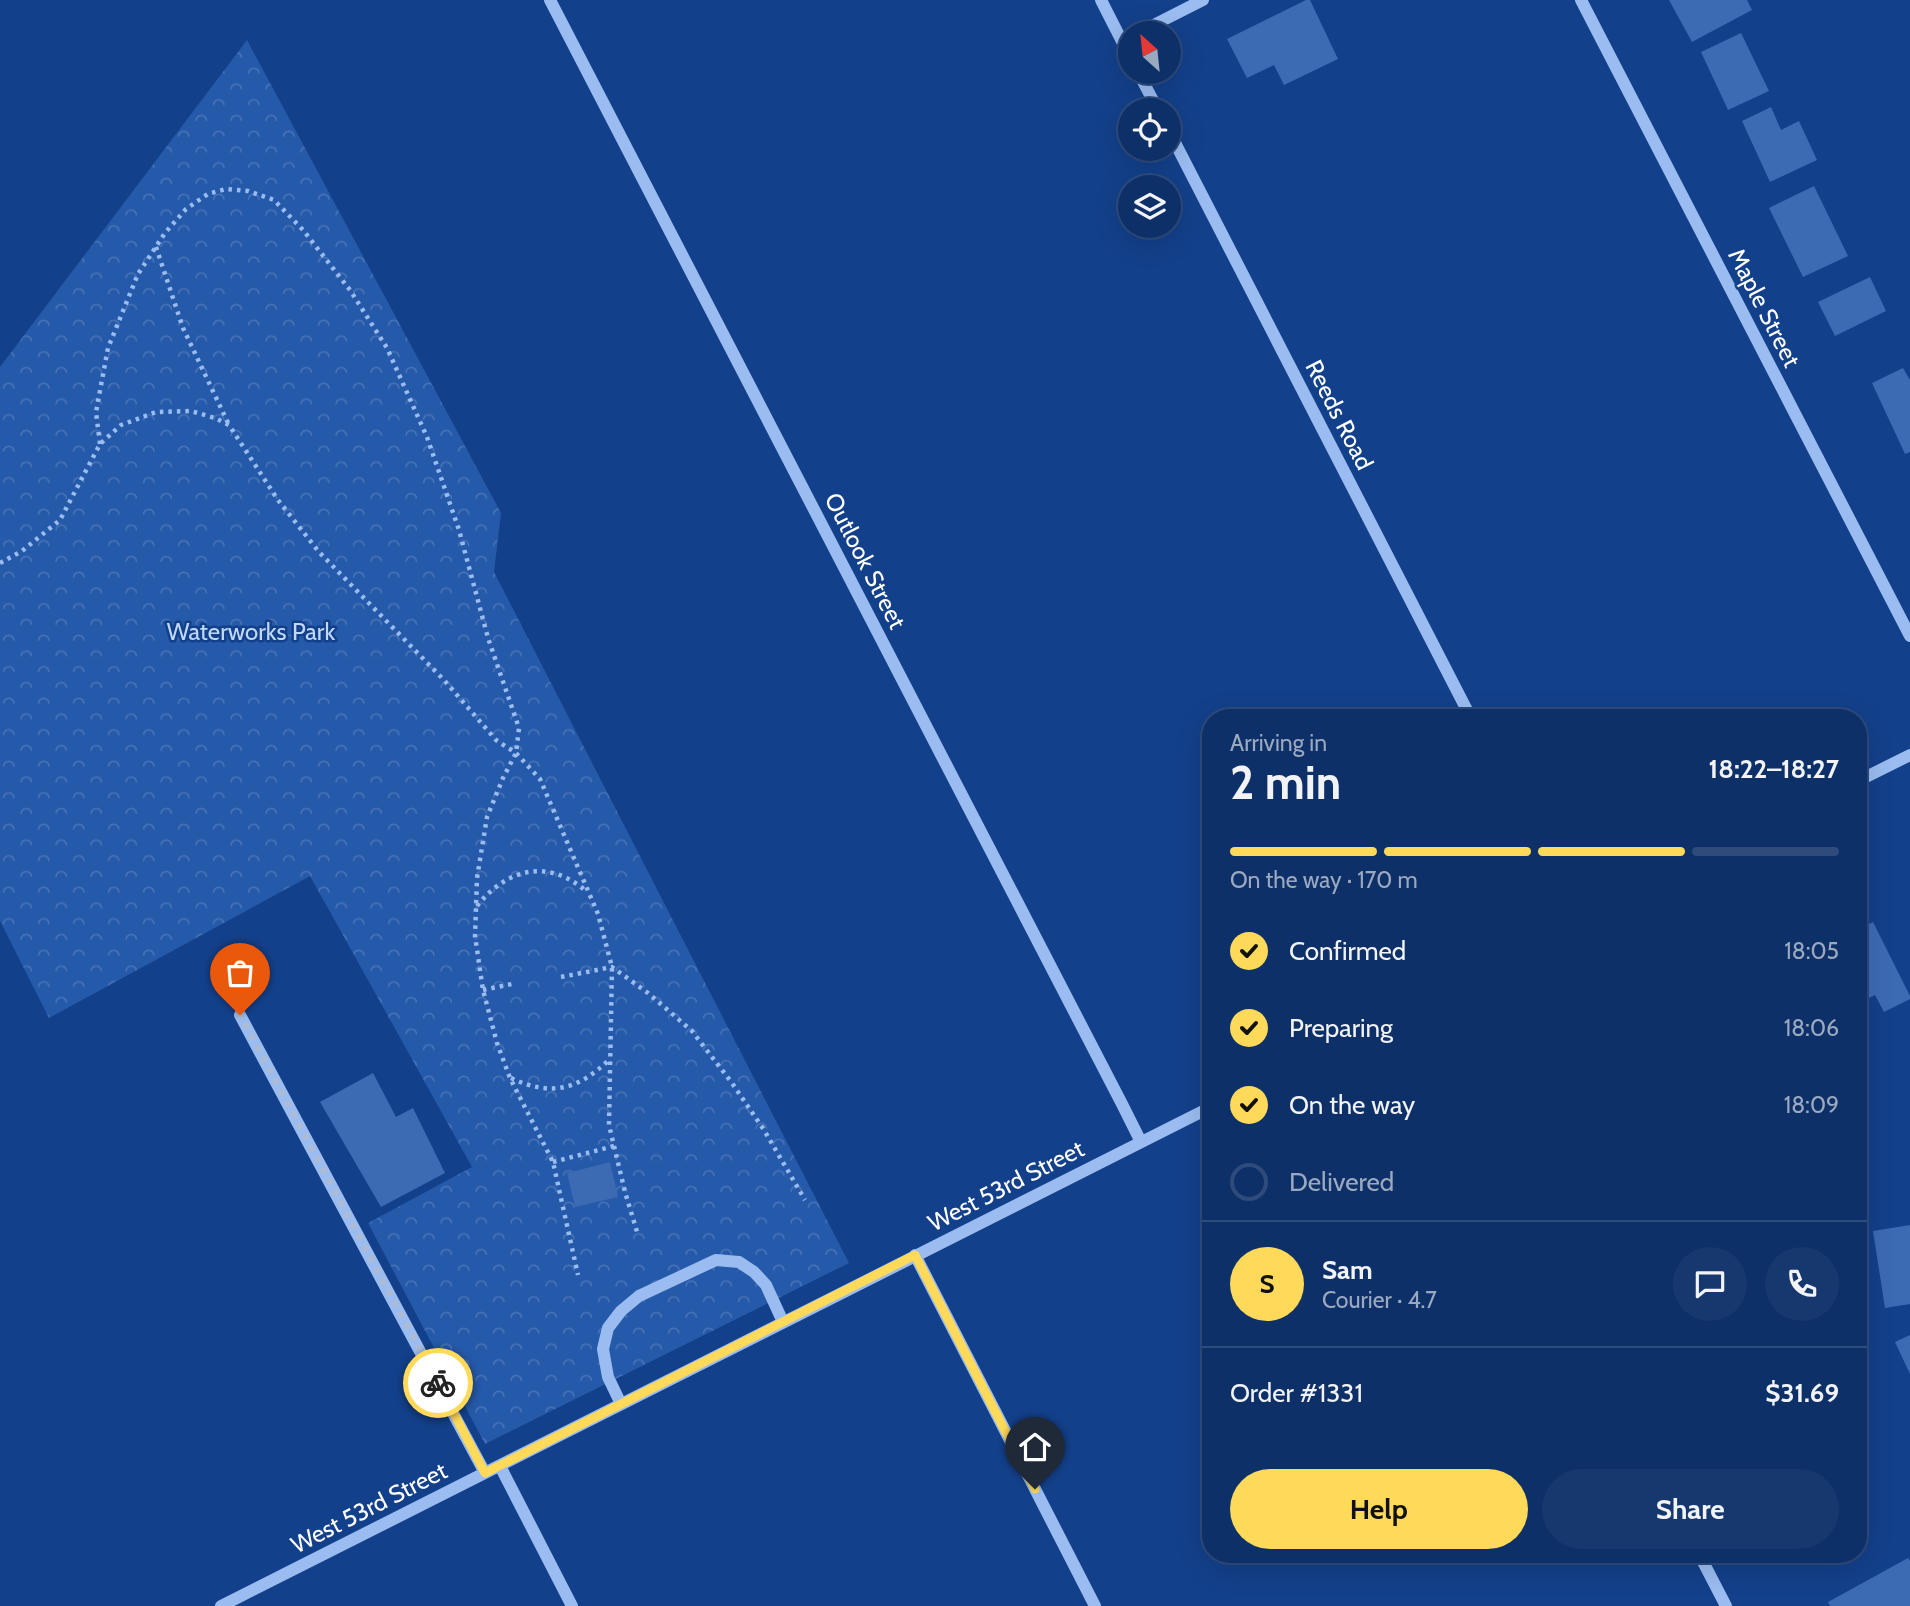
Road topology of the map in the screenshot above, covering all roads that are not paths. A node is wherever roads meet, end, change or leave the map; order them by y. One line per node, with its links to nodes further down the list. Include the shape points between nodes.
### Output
1 (550, 0): 14 (street, Outlook Street)
2 (1101, 0): 6 (street)
3 (1203, 0): 5 (street)
4 (1581, 0): 8 (street, Maple Street)
5 (1162, 21)
6 (1118, 27)
7 (1181, 154): 9 (street, Reeds Road)
8 (1910, 636)
9 (1466, 709)
10 (1910, 755): 11 (street)
11 (1867, 776)
12 (240, 1015): 19 (street)
13 (1202, 1111): 14 (street, West 53rd Street)
14 (1140, 1142): 15 (street, West 53rd Street)
15 (915, 1255): 16 (street, West 53rd Street); 23 (street)
16 (783, 1322): 17 (street, West 53rd Street); 17 (street, via 766,1285 739,1262 716,1261 639,1296 608,1328 603,1349 608,1377)
17 (621, 1404): 18 (street, West 53rd Street)
18 (500, 1466): 19 (street, West 53rd Street); 22 (street)
19 (485, 1473): 21 (street, West 53rd Street)
20 (1704, 1563): 24 (street)
21 (221, 1606)
22 (572, 1606)
23 (1095, 1606)
24 (1726, 1606)

